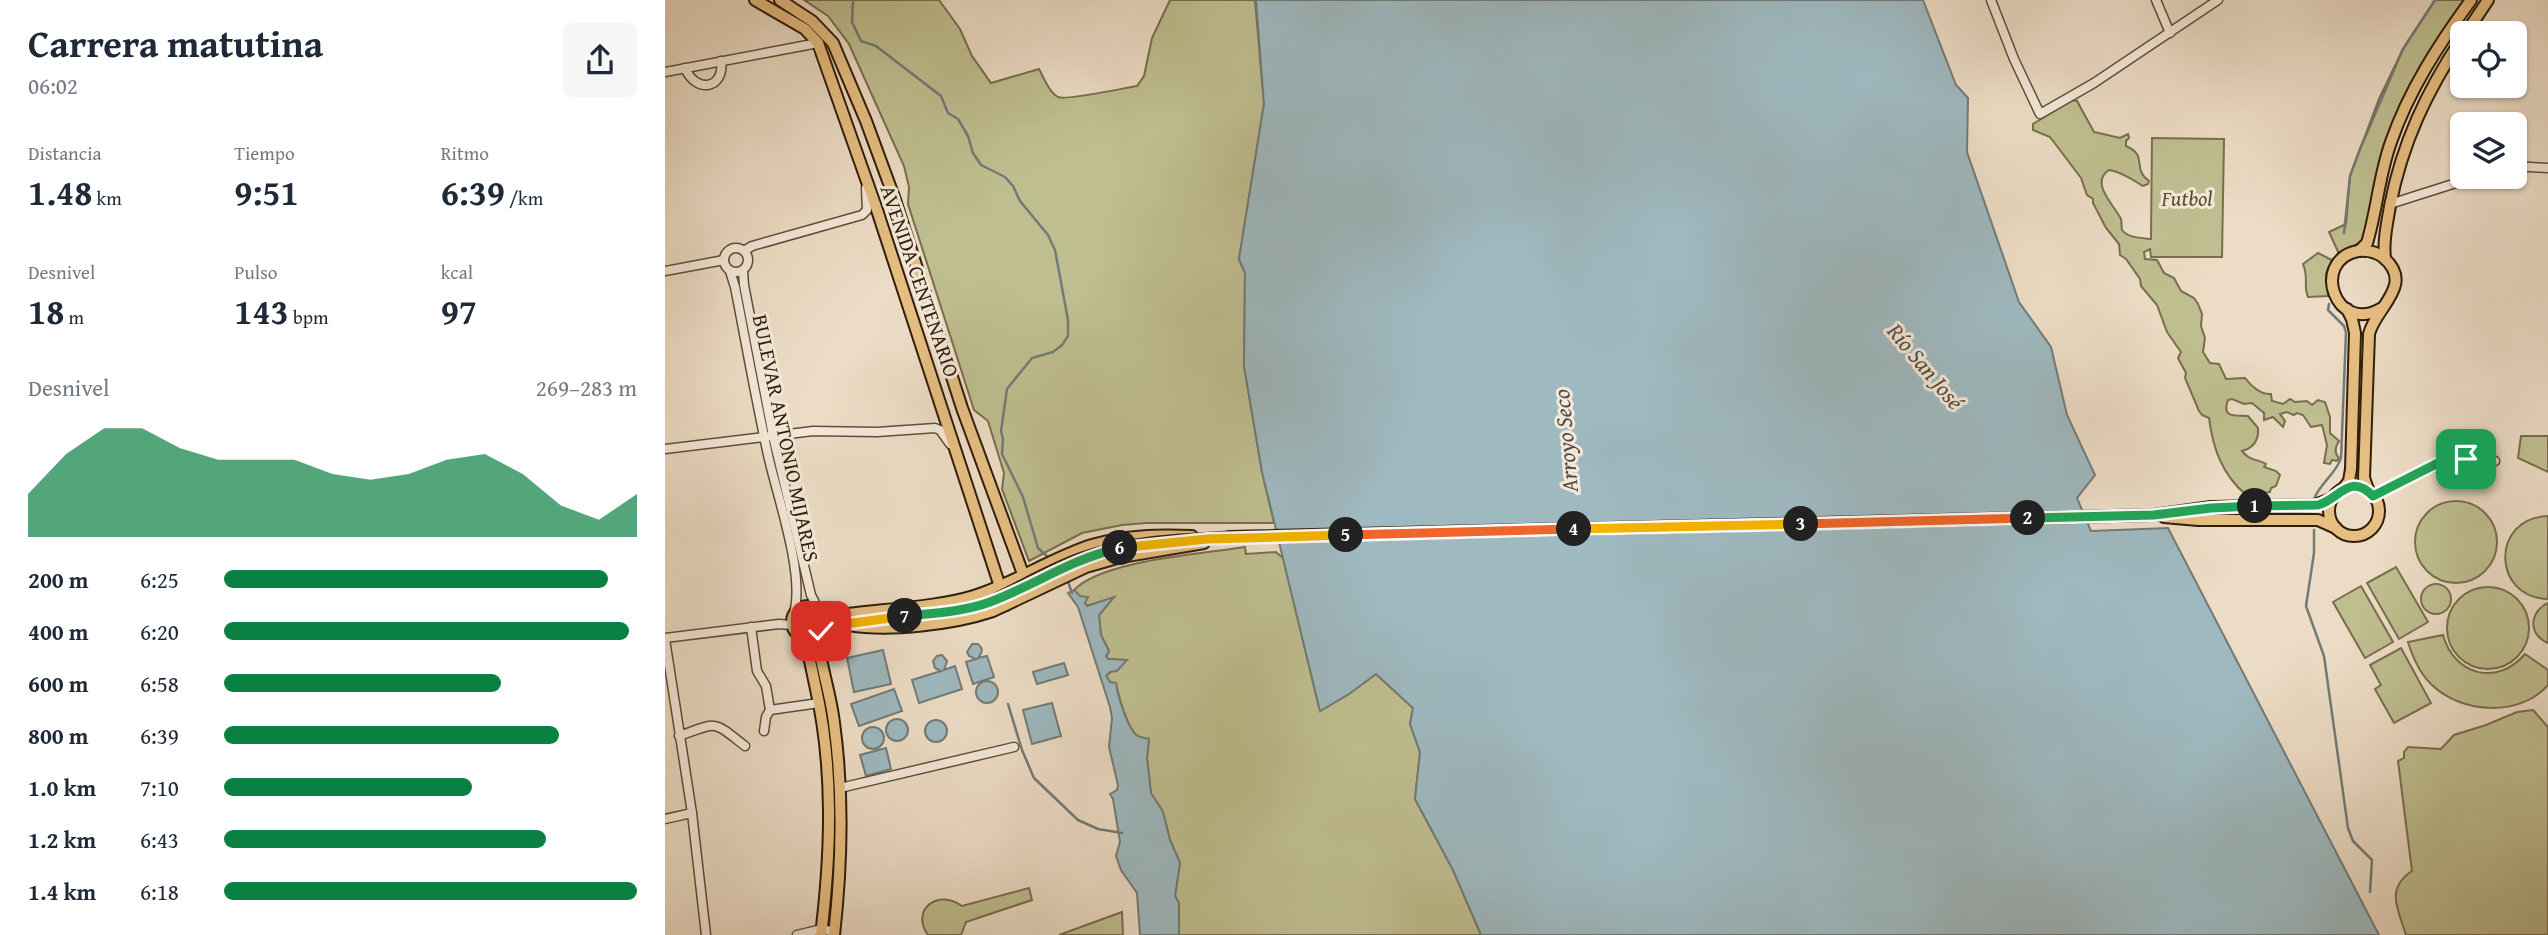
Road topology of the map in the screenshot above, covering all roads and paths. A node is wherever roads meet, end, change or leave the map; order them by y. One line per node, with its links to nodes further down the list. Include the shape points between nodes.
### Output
1 (755, 0): 10 (main road, via 804,29)
2 (781, 0): 39 (main road, AVENIDA CENTENARIO, via 812,21 833,43 866,121)
3 (1990, 0): 9 (street, via 2040,114)
4 (2156, 0): 9 (street)
5 (2218, 0): 9 (street)
6 (2471, 0): 21 (main road, via 2411,94 2383,167 2367,243)
7 (2488, 0): 8 (main road)
8 (2474, 21)
9 (2170, 33)
10 (818, 43): 12 (street); 17 (main road, AVENIDA CENTENARIO)
11 (2450, 58): 19 (main road, via 2414,124)
12 (721, 61): 13 (street); 13 (street, via 719,78 708,85 691,80)
13 (685, 68): 14 (street)
14 (665, 72)
15 (2527, 167): 16 (street)
16 (2548, 168)
17 (866, 181): 20 (street, via 867,209 862,215); 32 (main road, AVENIDA CENTENARIO)
18 (2450, 185): 19 (street)
19 (2390, 204): 22 (main road)
20 (744, 251): 23 (street, via 730,250); 26 (street, via 749,261)
21 (2359, 251): 22 (main road); 28 (main road, via 2340,261 2332,278 2335,296)
22 (2385, 259): 27 (main road, via 2396,281)
23 (724, 260): 24 (street); 25 (street)
24 (665, 271)
25 (730, 271): 26 (street); 29 (street, BULEVAR ANTONIO MIJARES)
26 (743, 271): 29 (street, BULEVAR ANTONIO MIJARES)
27 (2382, 308): 28 (main road, via 2365,314); 34 (main road, via 2369,334 2364,478)
28 (2347, 309): 33 (main road, via 2355,333 2351,469)
29 (769, 437): 30 (street); 32 (street, via 813,431 935,428 946,436); 43 (street, BULEVAR ANTONIO MIJARES, via 811,595); 44 (street, BULEVAR ANTONIO MIJARES, via 793,561)
30 (665, 449)
31 (2495, 461): 34 (street, via 2436,464)
32 (962, 467): 40 (main road, AVENIDA CENTENARIO)
33 (2343, 489): 34 (main road, via 2359,487); 35 (main road)
34 (2371, 494): 37 (main road, via 2378,516 2369,530 2354,536)
35 (2333, 498): 36 (main road, via 2315,505); 37 (main road, via 2330,515)
36 (2154, 515): 37 (main road, via 2198,520 2318,520); 38 (main road)
37 (2336, 527)
38 (1238, 537): 39 (main road, bridge, via 1128,537 1083,548); 41 (main road, bridge, via 1109,560 1078,569); 42 (main road, bridge, via 1106,551 1076,560)
39 (1022, 576): 40 (main road); 41 (main road, AVENIDA CENTENARIO)
40 (999, 587): 42 (main road, AVENIDA CENTENARIO); 45 (main road, via 963,599)
41 (1030, 593): 42 (main road)
42 (1001, 602): 45 (main road); 45 (main road, via 977,616 955,620 883,628)
43 (819, 610): 44 (main road, via 805,606); 45 (main road); 48 (main road, via 824,620)
44 (794, 613): 46 (main road)
45 (848, 620): 48 (main road)
46 (791, 625): 47 (street); 49 (main road)
47 (751, 627): 50 (street); 52 (street, via 757,671 766,686)
48 (821, 632): 49 (main road, via 812,638); 53 (main road, via 819,650)
49 (801, 637): 51 (main road)
50 (665, 638): 56 (street)
51 (819, 703): 52 (street); 54 (main road)
52 (770, 710): 55 (street)
53 (834, 719): 54 (main road); 59 (main road)
54 (821, 721): 62 (main road, via 830,811)
55 (764, 731)
56 (679, 736): 57 (street, via 712,724); 60 (street)
57 (745, 746)
58 (1014, 747): 59 (street)
59 (840, 788): 63 (main road, via 841,864)
60 (692, 813): 61 (street); 64 (street)
61 (665, 819)
62 (822, 932): 63 (street); 65 (street)
63 (834, 933)
64 (706, 935)
65 (797, 935)

